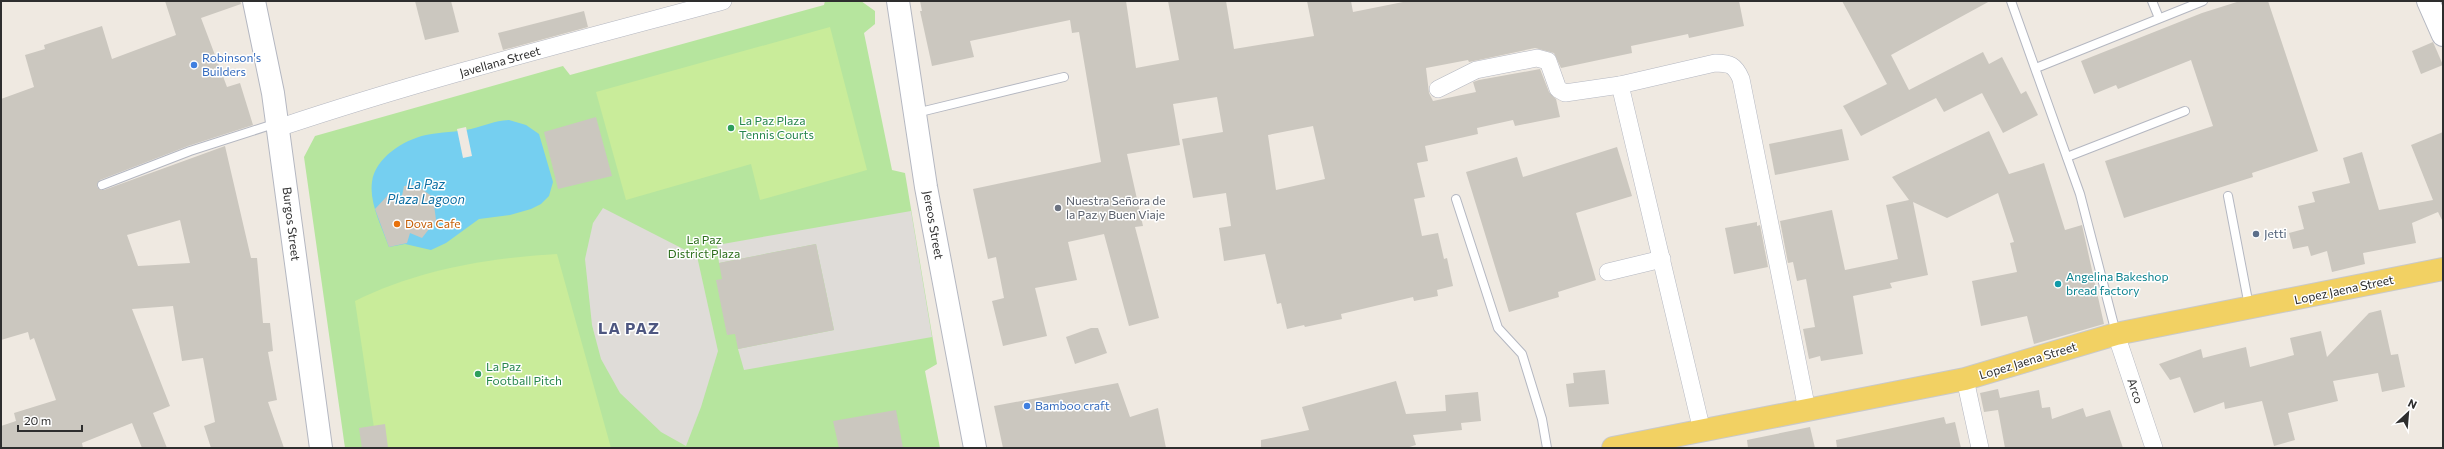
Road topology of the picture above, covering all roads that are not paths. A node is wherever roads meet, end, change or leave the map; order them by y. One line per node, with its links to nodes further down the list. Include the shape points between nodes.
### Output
1 (254, 1): 16 (street, Burgos Street)
2 (723, 1): 16 (street, Javellana Street)
3 (898, 1): 15 (street, Jereos Street)
4 (2011, 1): 10 (lane)
5 (2152, 1): 8 (lane)
6 (2202, 1): 8 (lane)
7 (2428, 1): 9 (street)
8 (2159, 18): 10 (lane)
9 (2443, 35)
10 (2036, 68): 17 (lane)
11 (1064, 77): 15 (lane)
12 (1620, 85): 13 (street, via 1565,93 1558,89 1548,61 1537,58 1476,70); 21 (street); 27 (street, via 1715,63 1729,63 1737,68 1742,79)
13 (1438, 89)
14 (2184, 111): 17 (lane)
15 (916, 114): 30 (street, Jereos Street, via 926,187)
16 (278, 125): 18 (lane, via 190,151); 29 (street, Burgos Street)
17 (2067, 157): 25 (lane, via 2080,194)
18 (102, 185)
19 (2228, 196): 24 (lane)
20 (1456, 199): 31 (lane, via 1498,328 1522,354 1542,419)
21 (1662, 259): 23 (street); 28 (street)
22 (2443, 269): 24 (main road, Lopez Jaena Street)
23 (1608, 272)
24 (2250, 309): 25 (main road, Lopez Jaena Street)
25 (2116, 334): 26 (main road, Lopez Jaena Street); 34 (street, Arco)
26 (1965, 380): 27 (main road, Lopez Jaena Street); 33 (street)
27 (1807, 410): 28 (main road, Lopez Jaena Street)
28 (1702, 430): 32 (main road, Lopez Jaena Street)
29 (321, 448)
30 (975, 448)
31 (1547, 448)
32 (1613, 448)
33 (1980, 448)
34 (2154, 448)

